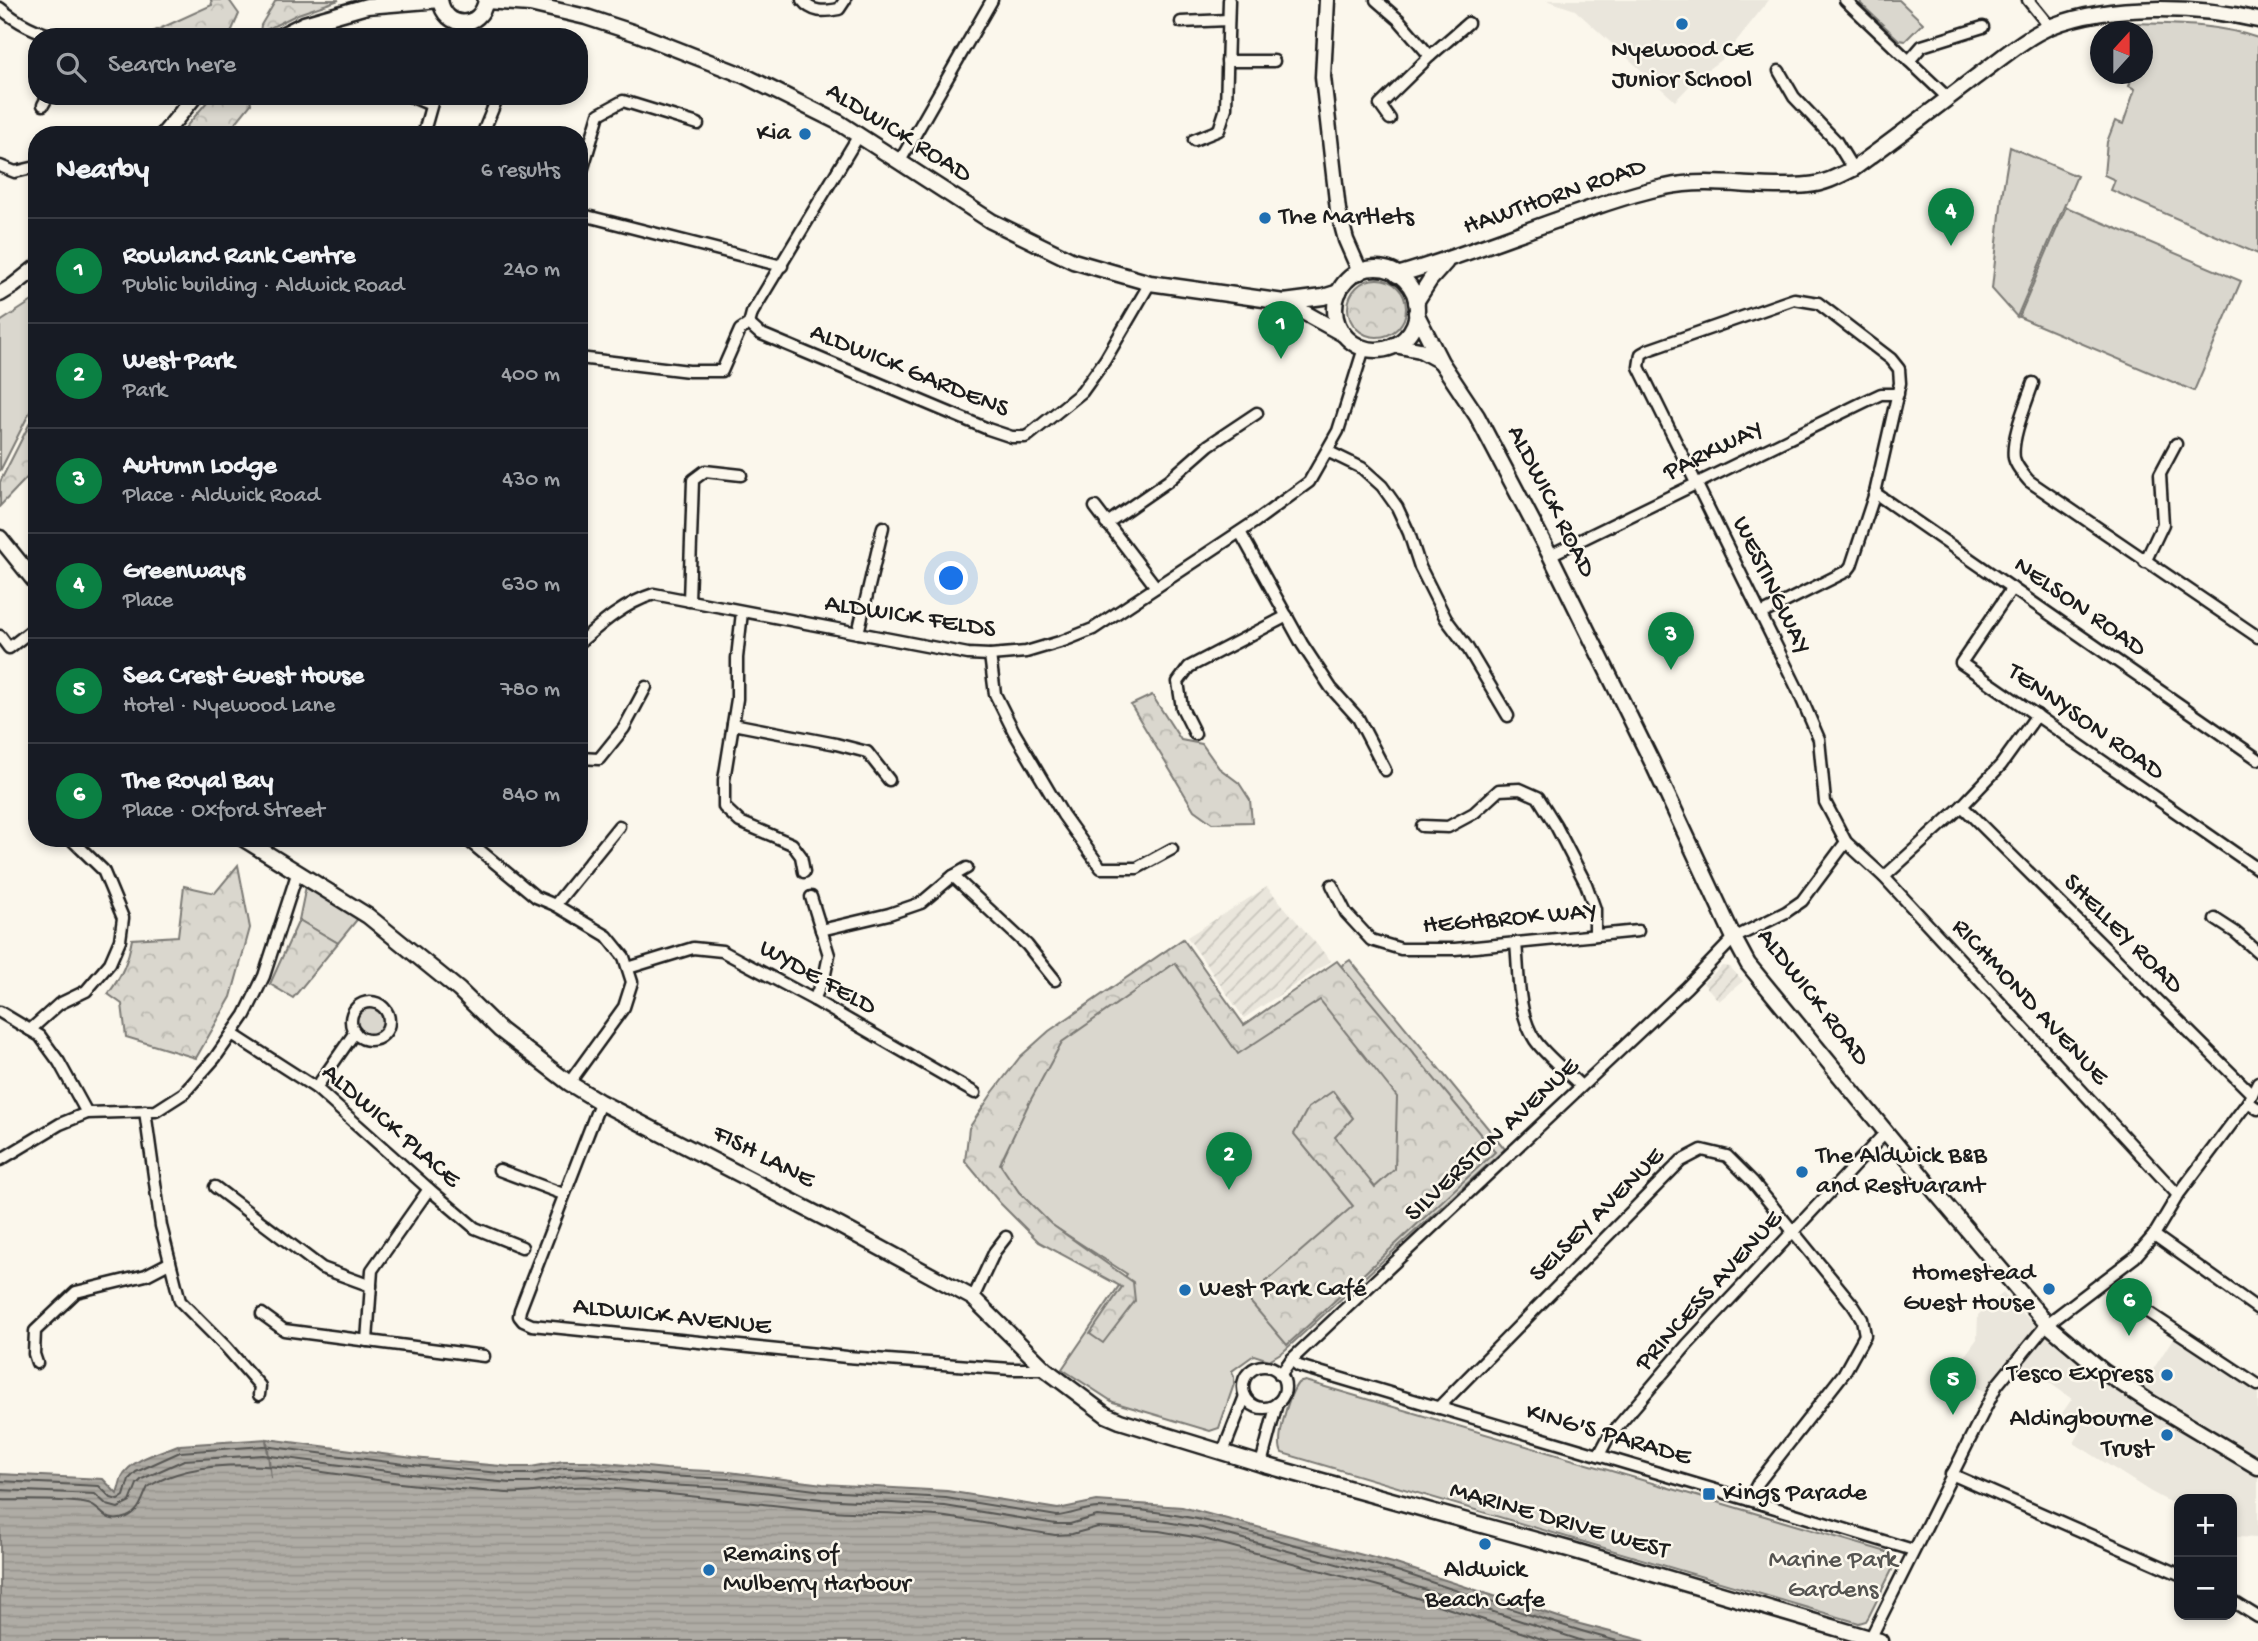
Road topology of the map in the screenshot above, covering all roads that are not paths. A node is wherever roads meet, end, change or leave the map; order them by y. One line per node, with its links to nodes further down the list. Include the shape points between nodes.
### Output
1 (440, 0): 19 (street, via 367,6); 20 (street, via 445,14)
2 (486, 0): 21 (street, via 482,13); 36 (street, ALDWICK ROAD, via 530,4 638,34 745,76)
3 (802, 0): 4 (street, via 815,11 828,12 839,9)
4 (845, 0)
5 (992, 0): 39 (street)
6 (1229, 0): 12 (street)
7 (1327, 0): 46 (street, via 1323,77 1338,210)
8 (1376, 0): 22 (street)
9 (1845, 0): 25 (street)
10 (2028, 0): 17 (street)
11 (0, 8): 18 (street)
12 (1228, 20): 14 (street); 23 (street)
13 (2258, 20): 17 (street, HAWTHORN ROAD, via 2191,10 2149,10 2088,16)
14 (1181, 22)
15 (1468, 23): 22 (street)
16 (1983, 27): 25 (street, via 1922,46)
17 (2050, 27): 27 (street, HAWTHORN ROAD)
18 (31, 28)
19 (295, 28)
20 (459, 28)
21 (464, 28)
22 (1430, 56): 31 (street, via 1380,105)
23 (1227, 61): 24 (street); 37 (street, via 1226,108 1219,130)
24 (1274, 61)
25 (1909, 61): 27 (street)
26 (1779, 72): 42 (street)
27 (1948, 98): 42 (street, HAWTHORN ROAD)
28 (188, 105): 33 (street)
29 (432, 105): 34 (street)
30 (494, 105): 35 (street)
31 (1390, 119)
32 (698, 124): 38 (street, via 623,101 599,114)
33 (170, 126)
34 (426, 126)
35 (486, 126)
36 (859, 135): 39 (street, ALDWICK ROAD); 45 (street)
37 (1194, 140)
38 (588, 151)
39 (900, 161): 49 (street, ALDWICK ROAD, via 981,215 1035,244 1073,261)
40 (0, 166): 41 (street, via 15,172)
41 (28, 169)
42 (1853, 169): 44 (street, HAWTHORN ROAD, via 1811,185 1700,182 1666,186)
43 (588, 216): 45 (street)
44 (1447, 261): 48 (street, HAWTHORN ROAD); 53 (street, via 1430,280)
45 (782, 266): 54 (street)
46 (1360, 272): 48 (street, via 1373,269); 50 (street)
47 (28, 274): 51 (street)
48 (1397, 275): 53 (street, via 1407,283)
49 (1150, 282): 52 (street, ALDWICK ROAD); 54 (street, ALDWICK GARDENS, via 1082,391 1020,438 920,402)
50 (1339, 292): 52 (street); 55 (street, via 1335,310)
51 (0, 294)
52 (1284, 302): 55 (street)
53 (1416, 308): 56 (street, via 1409,333); 59 (street, ALDWICK ROAD)
54 (749, 324): 58 (street, via 740,330 722,370 689,371)
55 (1343, 334): 57 (street)
56 (1394, 345): 57 (street); 59 (street, via 1420,350)
57 (1364, 348): 64 (street, ALDWICK FELDS, via 1338,431)
58 (588, 359)
59 (1441, 362): 73 (street, ALDWICK ROAD, via 1477,416)
60 (2032, 383): 74 (street, via 2015,445 2014,460 2021,472)
61 (1898, 394): 66 (street, PARKWAY, via 1881,394); 66 (street, WESTINGWAY, via 1899,369 1891,359 1818,303 1805,299 1794,299 1642,354 1639,367); 67 (street)
62 (1257, 413): 69 (street)
63 (2176, 443): 74 (street, via 2160,474 2163,524)
64 (1327, 451): 71 (street, ALDWICK FELDS, via 1309,482); 89 (street, via 1362,468 1397,506 1446,619)
65 (741, 475): 78 (street, via 705,471 693,480)
66 (1697, 483): 73 (street, PARKWAY); 80 (street, WESTINGWAY)
67 (1875, 493): 77 (street, NELSON ROAD); 80 (street, via 1847,571)
68 (1095, 507): 69 (street)
69 (1107, 524): 76 (street)
70 (883, 527): 83 (street)
71 (1240, 532): 76 (street, ALDWICK FELDS); 81 (street)
72 (0, 537): 75 (street)
73 (1550, 555): 118 (street, ALDWICK ROAD)
74 (2146, 562): 86 (street)
75 (28, 573)
76 (1156, 587): 87 (street, ALDWICK FELDS, via 1093,629 1063,642)
77 (2012, 588): 90 (street, TENNYSON ROAD, via 1962,663); 94 (street, NELSON ROAD)
78 (690, 601): 79 (street, ALDWICK FELDS); 84 (street, ALDWICK FELDS, via 654,594 637,599)
79 (742, 612): 83 (street, ALDWICK FELDS); 91 (street)
80 (1761, 614): 100 (street, WESTINGWAY, via 1819,739 1825,802)
81 (1287, 616): 92 (street, via 1189,667 1178,681 1182,708); 95 (street, via 1331,688 1358,718)
82 (28, 633): 85 (street, via 9,648)
83 (858, 633): 87 (street, ALDWICK FELDS)
84 (588, 635)
85 (0, 636)
86 (2258, 637)
87 (990, 655): 104 (street, via 995,694 1014,732 1063,815 1101,867 1137,869)
88 (646, 687): 93 (street, via 624,728 599,759)
89 (1508, 716)
90 (2036, 716): 97 (street, via 2001,765); 106 (street, TENNYSON ROAD)
91 (733, 724): 96 (street, via 867,752); 108 (street, via 724,807 740,822 792,845 801,856)
92 (1195, 734)
93 (588, 758)
94 (2258, 759)
95 (1385, 769)
96 (889, 780)
97 (1962, 806): 110 (street); 133 (street, SHELLEY ROAD)
98 (619, 826): 113 (street)
99 (1422, 826): 117 (street, via 1448,827 1474,813 1499,790 1520,789 1538,797 1586,884 1595,909)
100 (1846, 842): 110 (street, RICHMOND AVENUE); 118 (street, SILVERSTON AVENUE, via 1802,901)
101 (79, 847): 125 (street, via 103,870 123,918 120,940 110,963 86,990 59,1004)
102 (257, 847): 107 (street, FISH LANE)
103 (476, 847): 113 (street, via 537,897)
104 (1172, 849)
105 (967, 868): 109 (street)
106 (2258, 869)
107 (298, 871): 127 (street, via 264,976); 129 (street, FISH LANE, via 368,916)
108 (804, 872)
109 (953, 876): 115 (street, via 921,903); 122 (street, via 1027,945)
110 (1884, 877): 144 (street, RICHMOND AVENUE)
111 (1332, 886): 119 (street, HEGHBROK WAY, via 1346,913 1371,940 1401,949)
112 (811, 897): 115 (street)
113 (555, 905): 121 (street, via 607,936)
114 (2215, 919): 120 (street)
115 (821, 930): 123 (street, via 829,955)
116 (1638, 931): 117 (street, HEGHBROK WAY)
117 (1595, 935): 119 (street, HEGHBROK WAY)
118 (1734, 938): 130 (street, SILVERSTON AVENUE); 138 (street, ALDWICK ROAD, via 1748,964)
119 (1516, 943): 130 (street, via 1528,1025 1535,1040)
120 (2258, 952)
121 (628, 968): 123 (street, WYDE FELD, via 693,948 722,951); 129 (street, via 632,982 624,1007)
122 (1055, 980)
123 (814, 1000): 132 (street, WYDE FELD)
124 (0, 1012): 125 (street)
125 (30, 1030): 137 (street, via 59,1062)
126 (355, 1032): 126 (street, via 365,1039 378,1038 387,1030 387,1011 378,1003 360,1004 351,1020); 131 (street)
127 (232, 1034): 131 (street, ALDWICK PLACE); 136 (street, via 184,1093 156,1111)
128 (2258, 1082): 133 (street)
129 (569, 1083): 152 (street, FISH LANE)
130 (1581, 1087): 158 (street, SILVERSTON AVENUE)
131 (316, 1088): 142 (street, ALDWICK PLACE)
132 (975, 1093)
133 (2250, 1098): 135 (street, SHELLEY ROAD); 144 (street)
134 (598, 1108): 143 (street, ALDWICK AVENUE)
135 (2258, 1109)
136 (145, 1111): 137 (street); 149 (street)
137 (87, 1113): 139 (street)
138 (1886, 1132): 145 (street, PRINCESS AVENUE); 155 (street, ALDWICK ROAD)
139 (0, 1160)
140 (499, 1170): 143 (street)
141 (215, 1187): 150 (street, via 322,1268)
142 (429, 1189): 148 (street, ALDWICK PLACE, via 475,1228); 150 (street, via 372,1270)
143 (564, 1194): 160 (street, ALDWICK AVENUE, via 520,1310 519,1316 532,1325 847,1357)
144 (2178, 1195): 146 (street)
145 (1794, 1232): 166 (street, SELSEY AVENUE, via 1727,1156 1702,1150 1681,1161); 168 (street, PRINCESS AVENUE, via 1687,1345 1608,1438); 172 (street, SELSEY AVENUE, via 1853,1305 1865,1335 1844,1373)
146 (2154, 1235): 153 (street); 155 (street, via 2135,1257)
147 (1006, 1237): 152 (street)
148 (522, 1247)
149 (169, 1263): 159 (street, via 146,1275 76,1292 35,1331); 163 (street, via 180,1301 260,1386)
150 (371, 1286): 156 (street)
151 (2125, 1297): 162 (street)
152 (973, 1298): 160 (street, FISH LANE)
153 (2258, 1309)
154 (261, 1314): 156 (street, via 284,1330)
155 (2047, 1324): 169 (street, ALDWICK ROAD, via 2104,1372); 171 (street, via 1997,1385)
156 (367, 1341): 157 (street)
157 (484, 1356)
158 (1291, 1360): 161 (street, SILVERSTON AVENUE); 166 (street, KING'S PARADE)
159 (37, 1363)
160 (1045, 1369): 167 (street, FISH LANE, via 1106,1415)
161 (1280, 1375): 164 (street, via 1269,1367 1255,1368 1245,1377); 165 (street, via 1284,1387)
162 (2258, 1385)
163 (258, 1395)
164 (1245, 1396): 165 (street, via 1259,1408); 167 (street)
165 (1277, 1403): 170 (street)
166 (1438, 1408): 168 (street, KING'S PARADE)
167 (1223, 1452): 170 (street, MARINE DRIVE WEST)
168 (1599, 1455): 172 (street, KING'S PARADE)
169 (2256, 1463)
170 (1261, 1464): 177 (street, MARINE DRIVE WEST)
171 (1951, 1474): 173 (street); 174 (street)
172 (1749, 1500): 173 (street, KING'S PARADE)
173 (1913, 1550): 177 (street)
174 (2174, 1572)
175 (2237, 1604): 176 (street)
176 (2258, 1617)
177 (1875, 1640)

